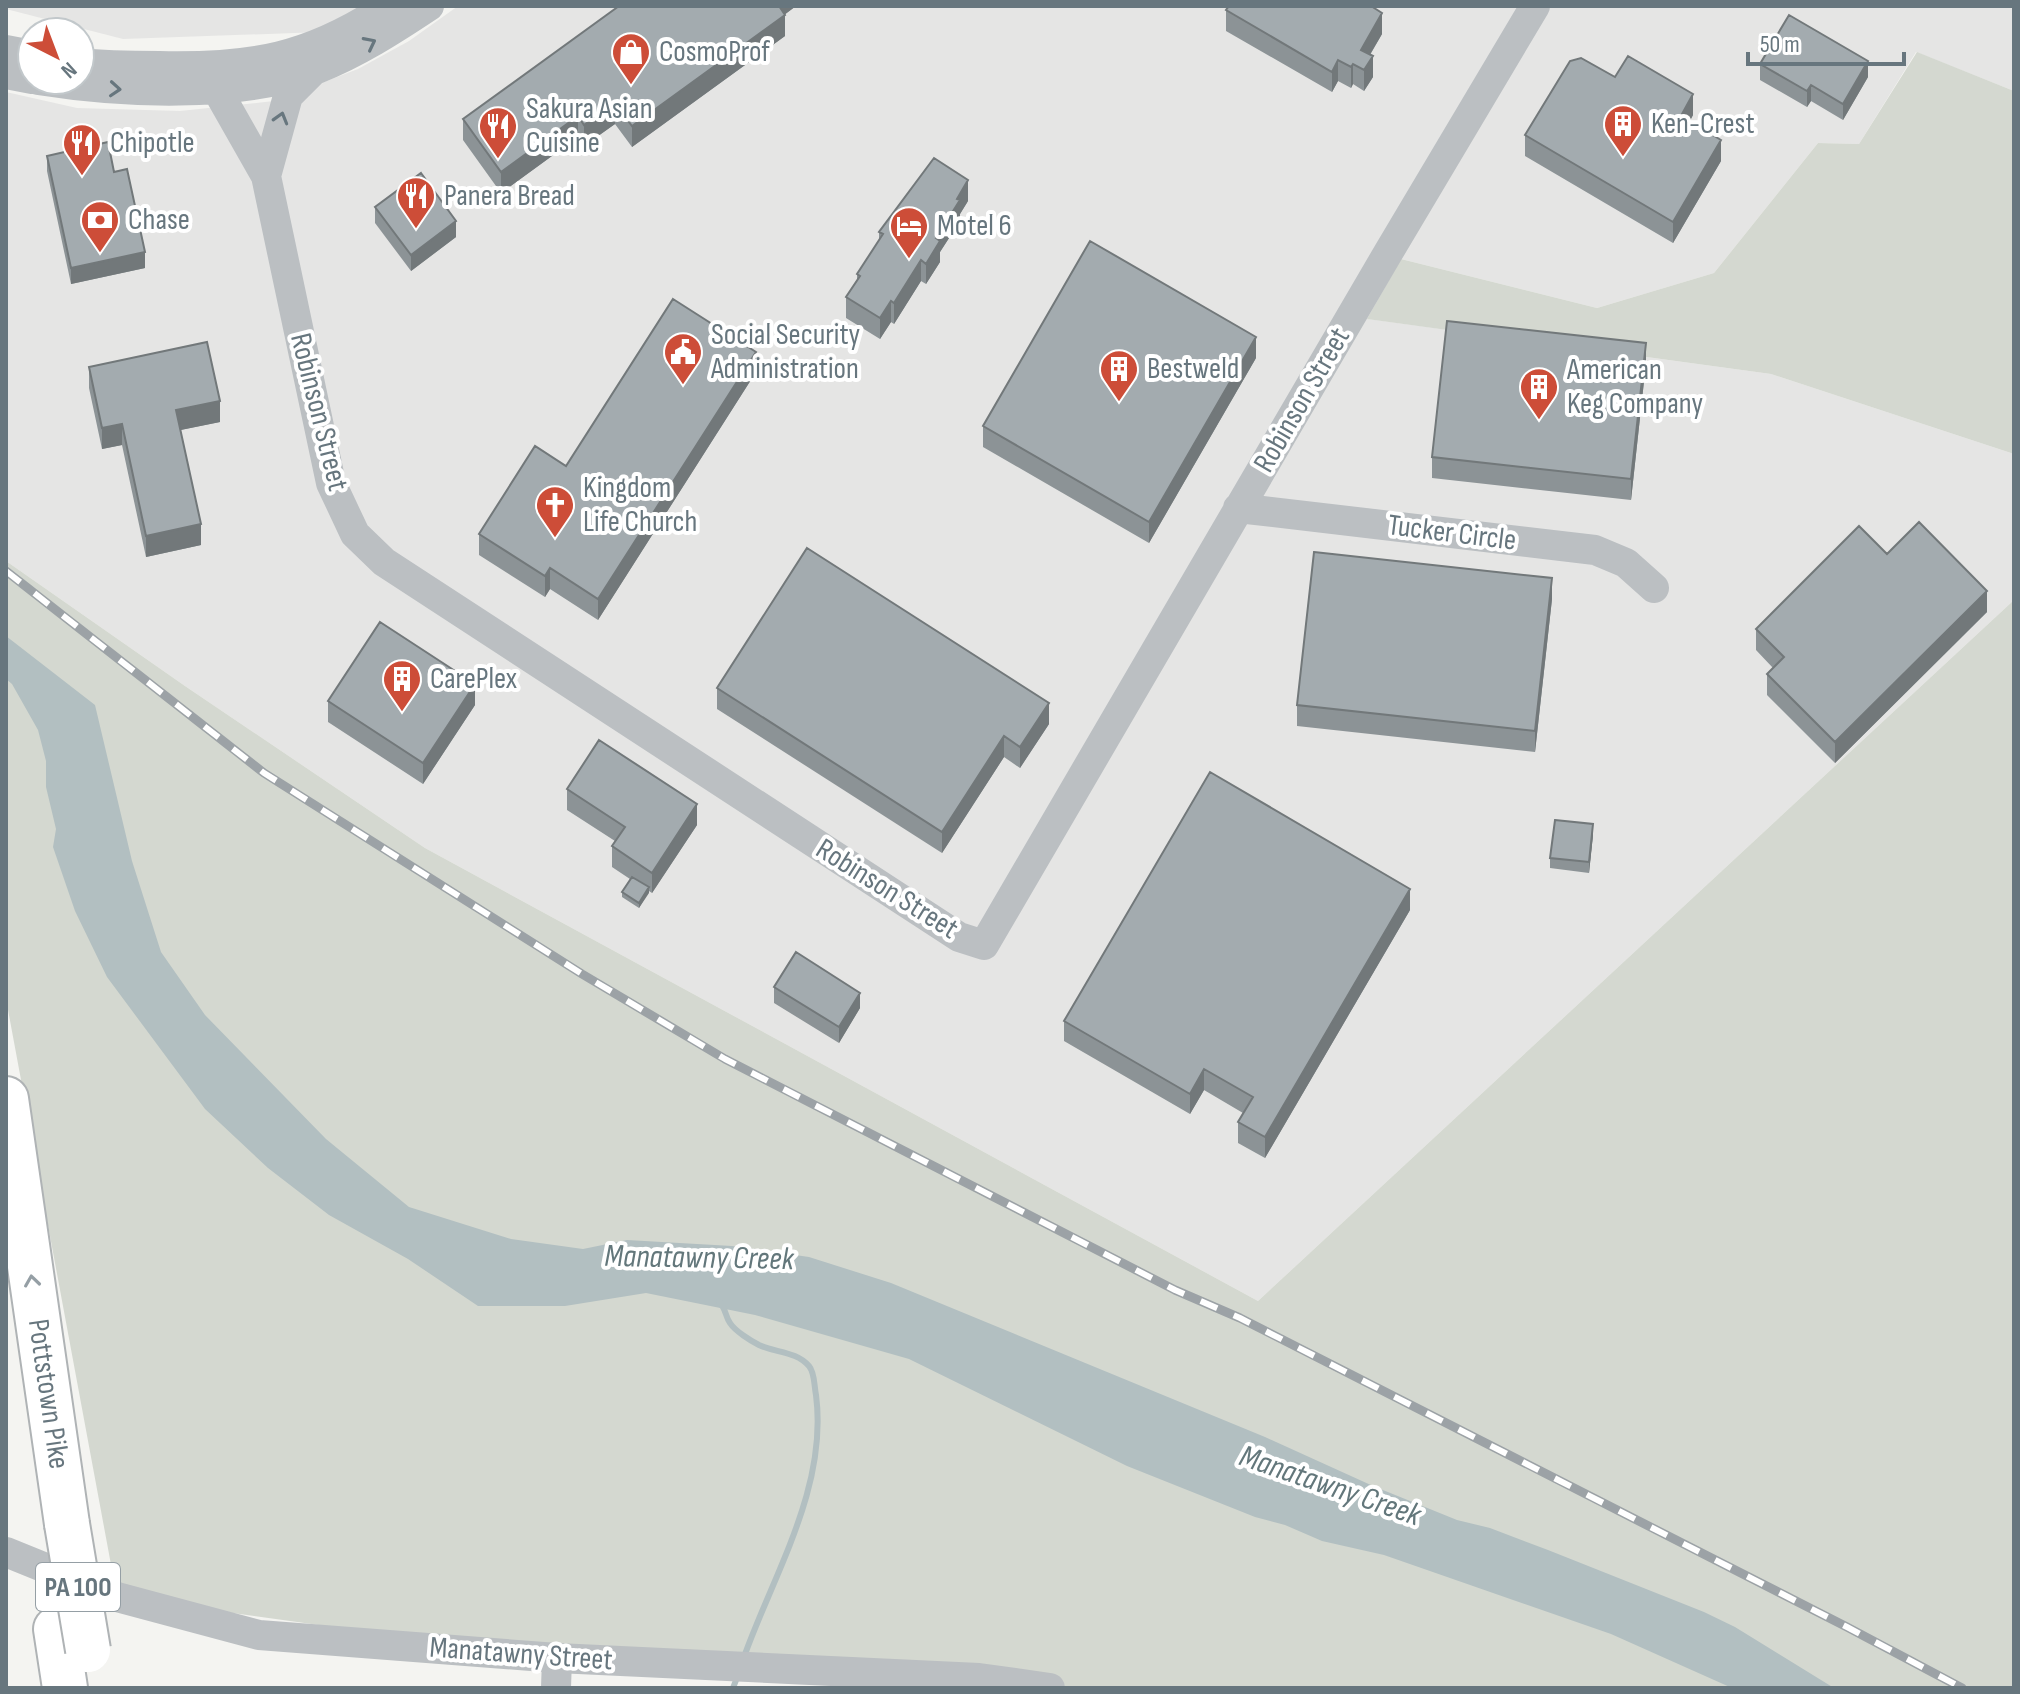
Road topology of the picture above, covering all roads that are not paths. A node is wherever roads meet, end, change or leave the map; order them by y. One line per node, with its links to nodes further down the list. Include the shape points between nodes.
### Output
1 (388, 6): 6 (street, via 303,51)
2 (429, 6): 5 (street, one-way to 2, via 379,39)
3 (1535, 6): 9 (street, Robinson Street)
4 (96, 65): 6 (street)
5 (314, 70): 6 (street, via 266,81); 8 (street, Robinson Street, one-way to 5, via 288,96)
6 (217, 77): 7 (street, one-way to 6, via 143,90); 8 (street, Robinson Street)
7 (96, 87)
8 (266, 176): 9 (street, Robinson Street, via 331,483 355,534 396,570 959,937 984,945)
9 (1238, 508): 10 (street, Tucker Circle, via 1595,550 1626,563)
10 (1654, 588)
11 (6, 1099): 13 (highway, Pottstown Pike / PA 100, one-way to 11)
12 (6, 1299): 13 (highway, Pottstown Pike / PA 100)
13 (53, 1519): 15 (highway, Pottstown Pike / PA 100, bridge)
14 (6, 1552): 16 (street, Manatawny Street, via 117,1597 259,1635)
15 (79, 1656): 17 (highway, Pottstown Pike / PA 100)
16 (557, 1658): 18 (street); 19 (street, Manatawny Street, via 979,1678)
17 (65, 1688)
18 (556, 1688)
19 (1050, 1688)

